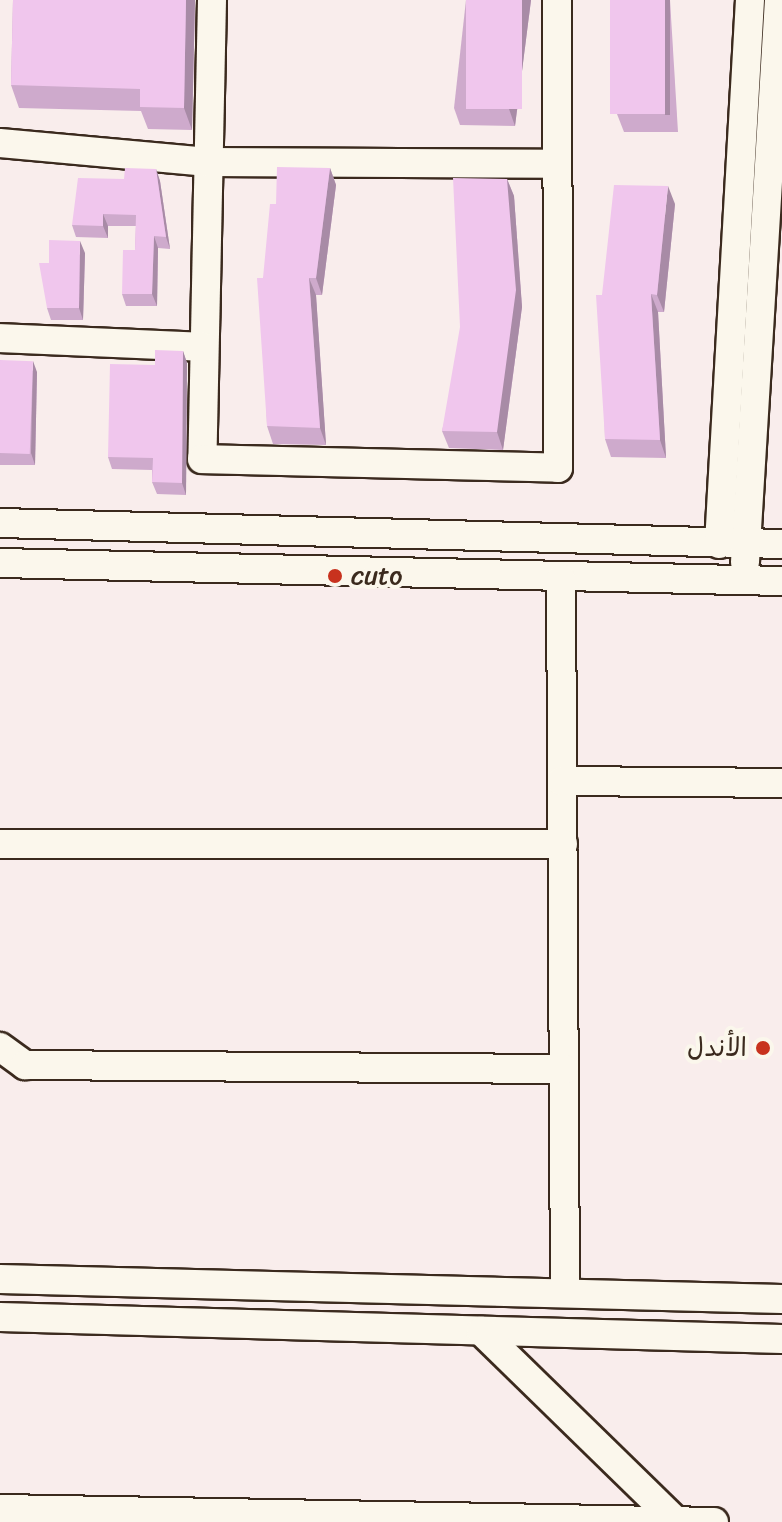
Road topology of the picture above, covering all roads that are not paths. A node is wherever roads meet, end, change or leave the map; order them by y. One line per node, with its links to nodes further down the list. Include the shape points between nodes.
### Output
1 (212, 0): 6 (street)
2 (557, 0): 7 (street)
3 (750, 0): 11 (street)
4 (779, 0): 11 (street)
5 (0, 143): 6 (street)
6 (208, 162): 7 (street); 9 (street)
7 (557, 164): 9 (street, via 558,468 202,459)
8 (0, 338): 9 (street)
9 (204, 347)
10 (0, 523): 11 (street)
11 (732, 544): 12 (street); 15 (street)
12 (782, 544)
13 (0, 563): 14 (street)
14 (561, 579): 15 (street); 17 (street)
15 (744, 581): 16 (street)
16 (782, 581)
17 (562, 781): 18 (street); 20 (street)
18 (782, 783)
19 (0, 844): 20 (street)
20 (563, 844): 22 (street)
21 (0, 1047): 22 (street, via 25,1065)
22 (564, 1069): 24 (street)
23 (0, 1279): 24 (street)
24 (565, 1293): 25 (street)
25 (782, 1299)
26 (0, 1317): 27 (street)
27 (481, 1331): 28 (street); 32 (street)
28 (782, 1339)
29 (0, 1509): 30 (street)
30 (53, 1516): 31 (street)
31 (275, 1518): 32 (street)
32 (675, 1520): 33 (street)
33 (714, 1522)

